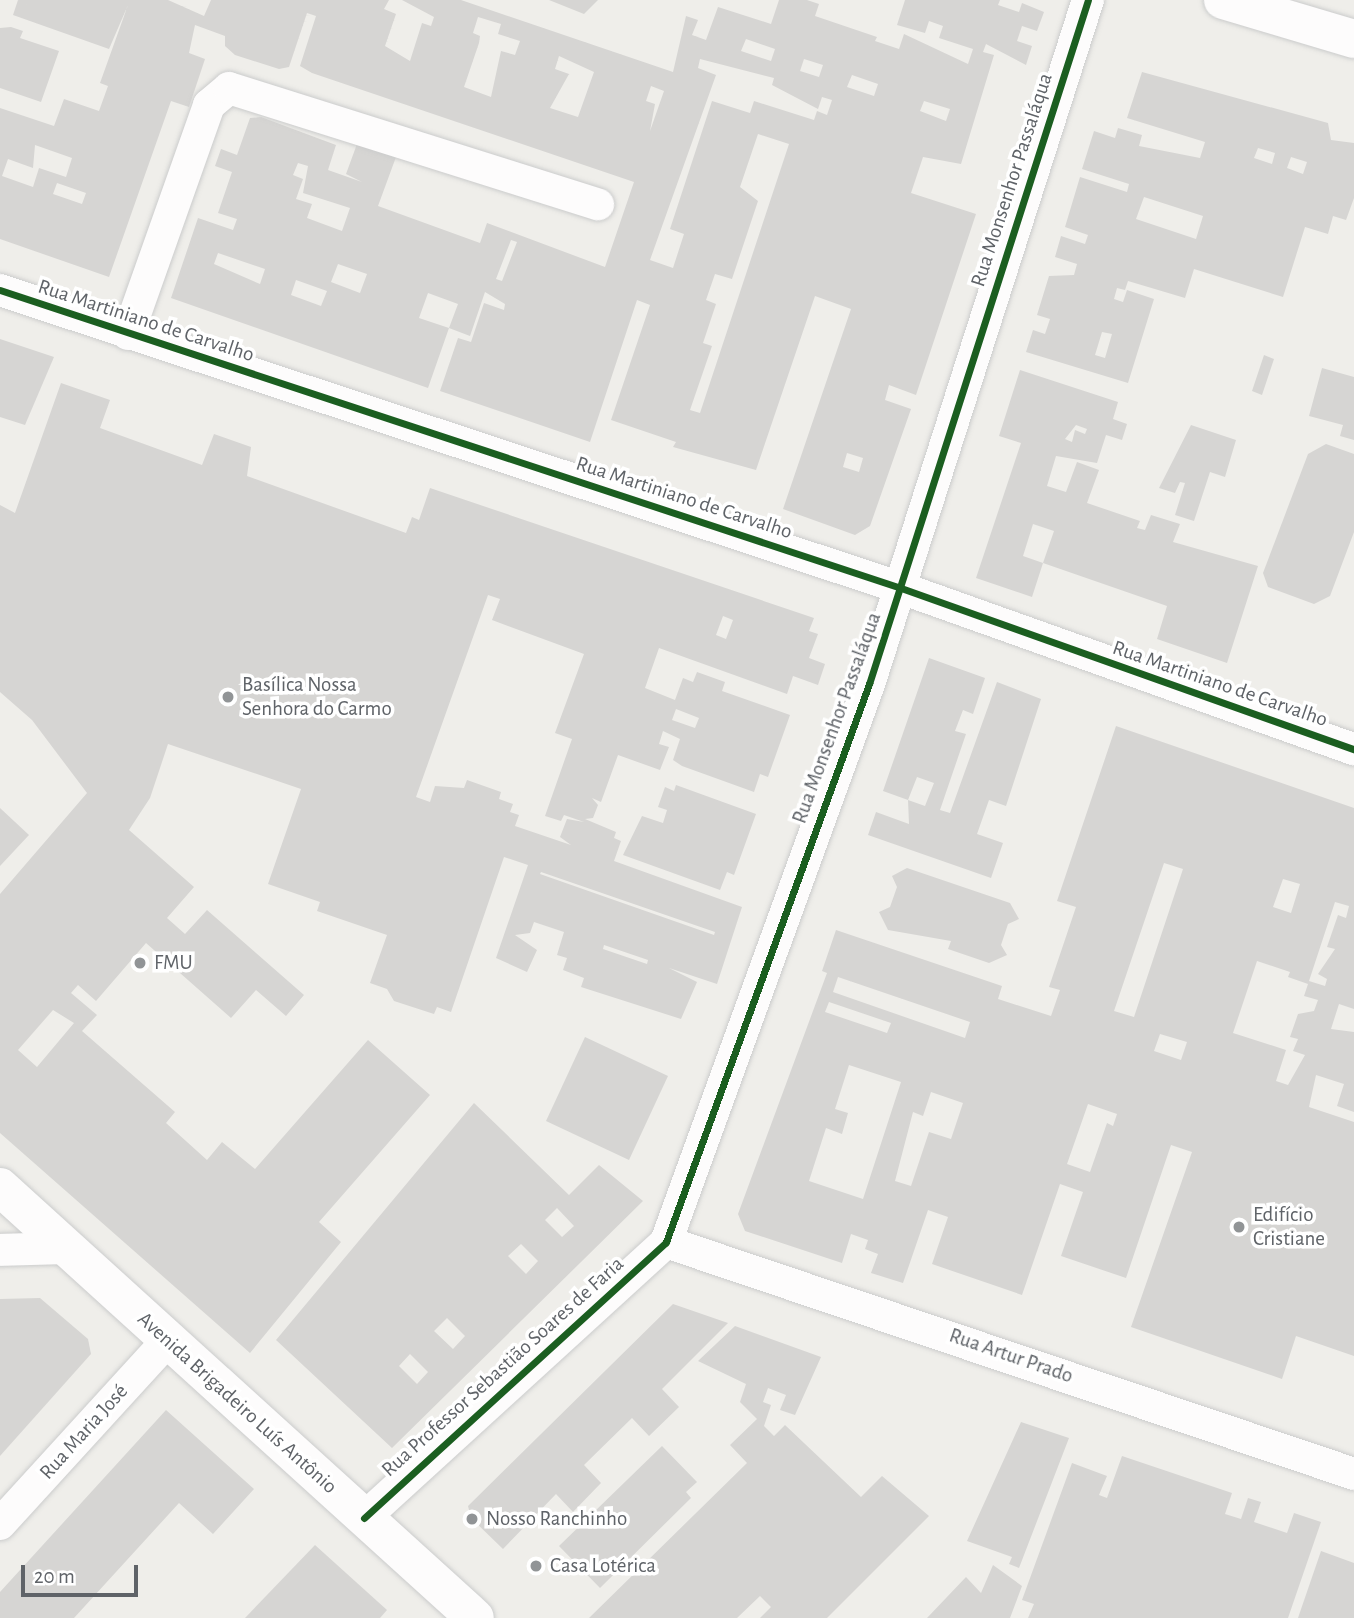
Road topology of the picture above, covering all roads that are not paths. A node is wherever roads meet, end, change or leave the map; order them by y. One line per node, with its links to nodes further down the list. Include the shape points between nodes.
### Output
1 (1088, 0): 7 (street, Rua Monsenhor Passaláqua)
2 (1223, 0): 3 (main road)
3 (1354, 40)
4 (598, 204): 6 (street, via 229,89 209,105)
5 (0, 290): 6 (street, Rua Martiniano de Carvalho)
6 (128, 334): 7 (street, Rua Martiniano de Carvalho)
7 (901, 588): 8 (street, Rua Martiniano de Carvalho); 10 (street, Rua Monsenhor Passaláqua)
8 (1354, 748)
9 (0, 1187): 11 (main road, Avenida Brigadeiro Luís Antônio)
10 (666, 1242): 14 (street, Rua Artur Prado); 15 (street, Rua Professor Sebastião Soares de Faria)
11 (68, 1248): 12 (street); 13 (main road, Avenida Brigadeiro Luís Antônio)
12 (0, 1250)
13 (168, 1340): 15 (main road, Avenida Brigadeiro Luís Antônio); 16 (street, Rua Maria José)
14 (1354, 1474)
15 (364, 1518): 17 (main road, Avenida Brigadeiro Luís Antônio)
16 (0, 1524)
17 (475, 1618)

